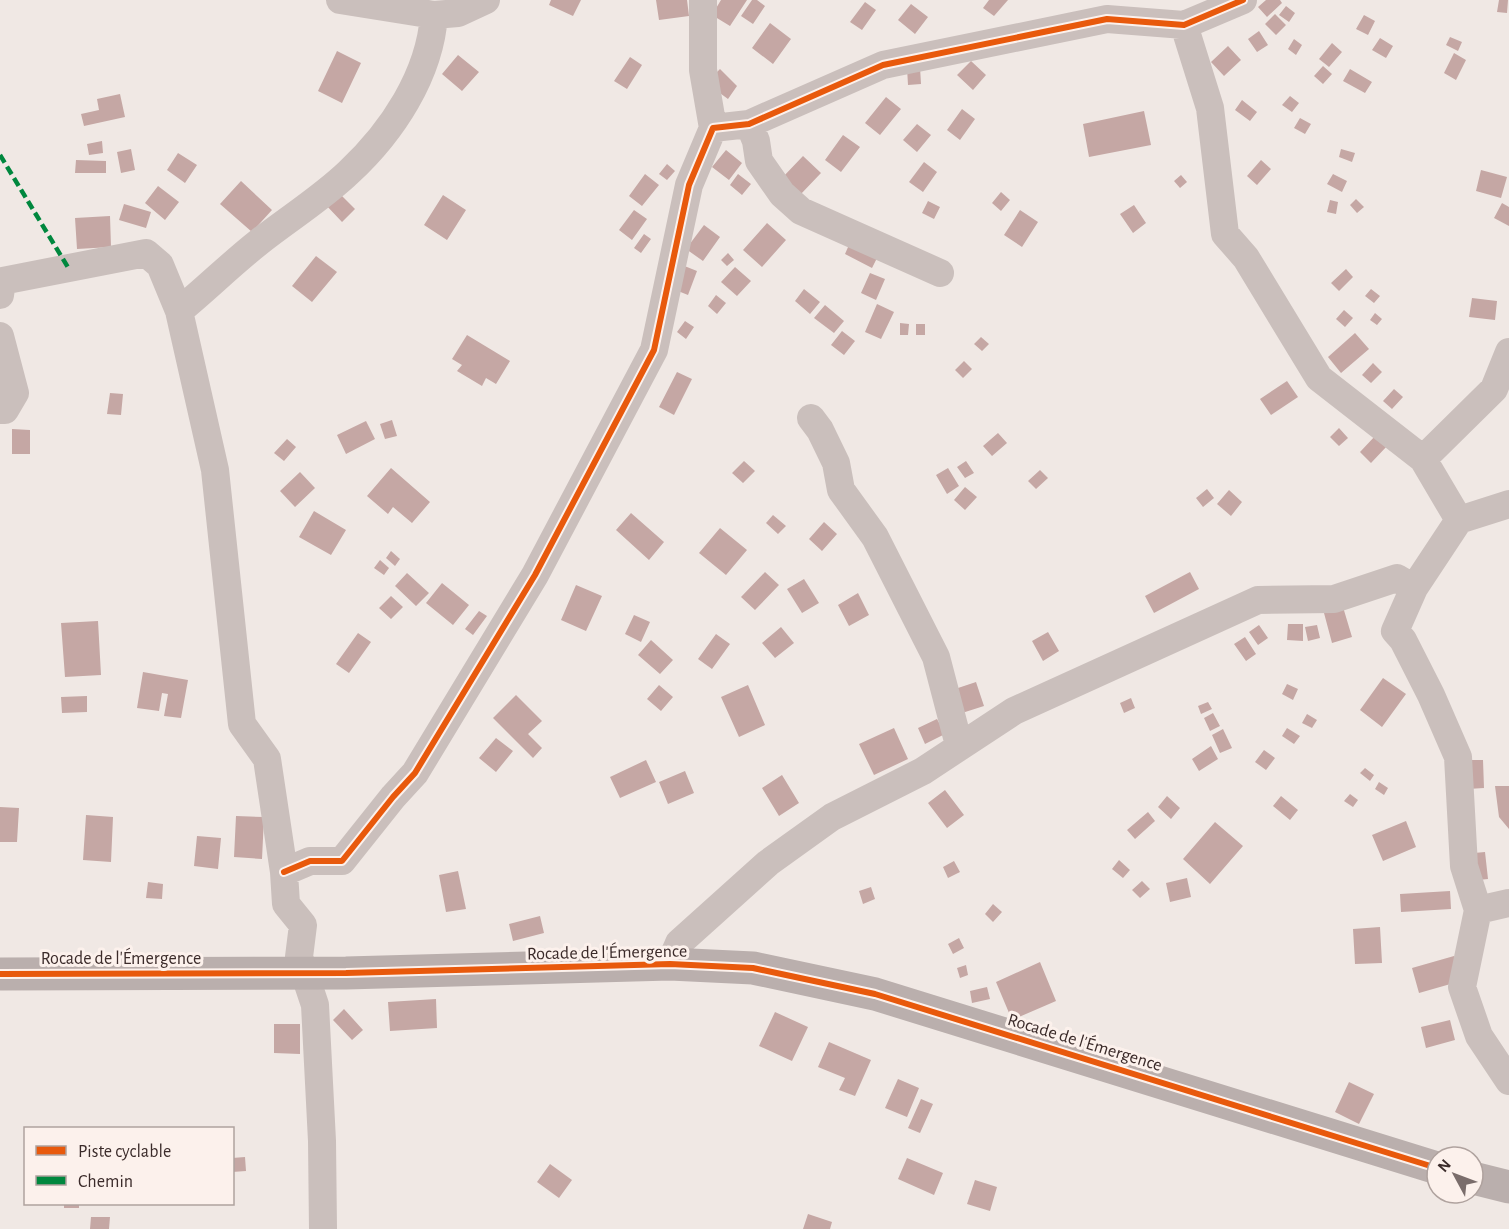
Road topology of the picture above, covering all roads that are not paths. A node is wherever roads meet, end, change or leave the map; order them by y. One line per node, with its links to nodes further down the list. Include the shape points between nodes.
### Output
1 (340, 0): 5 (street)
2 (486, 0): 5 (street, via 458,13)
3 (703, 0): 8 (street, via 703,70)
4 (1243, 0): 6 (street)
5 (434, 15): 11 (street, via 432,38 420,77 378,141 348,174 240,257)
6 (1184, 25): 7 (street, via 1107,20 883,64); 16 (street, via 1210,108 1225,234 1246,258 1319,378)
7 (749, 124): 8 (street); 9 (street, via 759,161 782,194 801,212)
8 (713, 128): 21 (street, via 689,185 654,350 535,575 416,773 342,861 310,861)
9 (940, 273)
10 (0, 295): 11 (street, via 2,281 146,254 160,265)
11 (179, 311): 21 (street, via 215,470 242,724 267,759)
12 (0, 336): 14 (street, via 15,393 5,410)
13 (1509, 352): 16 (street, via 1494,389)
14 (0, 410)
15 (811, 418): 20 (street, via 836,464 841,490 875,537 936,657)
16 (1423, 459): 18 (street)
17 (1509, 504): 18 (street)
18 (1459, 520): 19 (street)
19 (1414, 588): 20 (street, via 1397,578 1334,599 1258,600 1014,711); 23 (street, via 1395,631 1431,695 1458,757 1464,866)
20 (959, 744): 24 (street, via 923,771 832,817 768,863 679,943)
21 (284, 872): 25 (street, via 286,904 303,925 299,957)
22 (1509, 903): 23 (street)
23 (1478, 910): 27 (street, via 1462,987 1479,1036)
24 (670, 964): 25 (street, Rocade de l'Émergence); 28 (street, Rocade de l'Émergence, via 753,968 875,994)
25 (305, 972): 26 (street, Rocade de l'Émergence); 31 (street, via 315,1005)
26 (0, 974)
27 (1509, 1081)
28 (1425, 1164)
29 (1485, 1181): 30 (street)
30 (1509, 1187)
31 (323, 1229)

